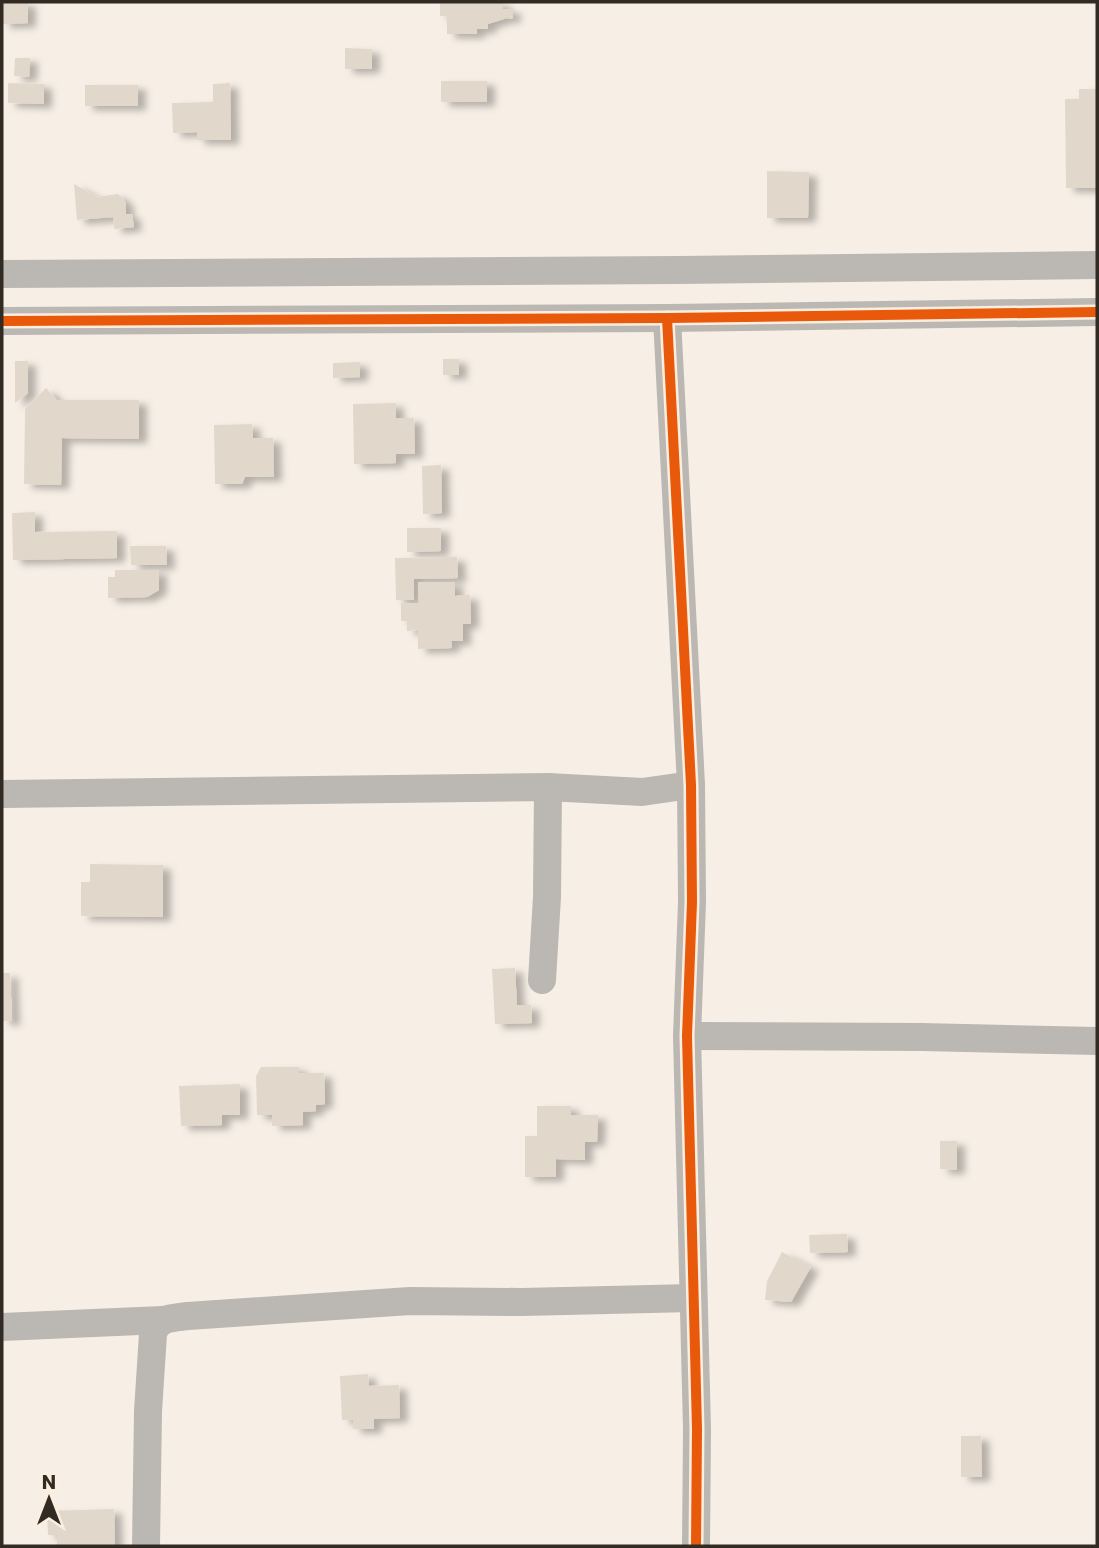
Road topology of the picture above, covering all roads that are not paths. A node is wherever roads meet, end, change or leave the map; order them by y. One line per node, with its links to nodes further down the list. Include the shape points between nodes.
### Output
1 (1097, 265): 2 (street)
2 (2, 274)
3 (1097, 312): 4 (street)
4 (667, 318): 5 (street); 6 (street)
5 (2, 321)
6 (691, 785): 7 (street, via 642,792); 10 (street)
7 (548, 787): 8 (street); 9 (street)
8 (2, 794)
9 (542, 980)
10 (687, 1036): 11 (street); 12 (street)
11 (1097, 1041)
12 (694, 1298): 13 (street, via 410,1301); 16 (street)
13 (162, 1320): 14 (street); 15 (street, via 153,1334)
14 (2, 1327)
15 (146, 1546)
16 (696, 1546)

